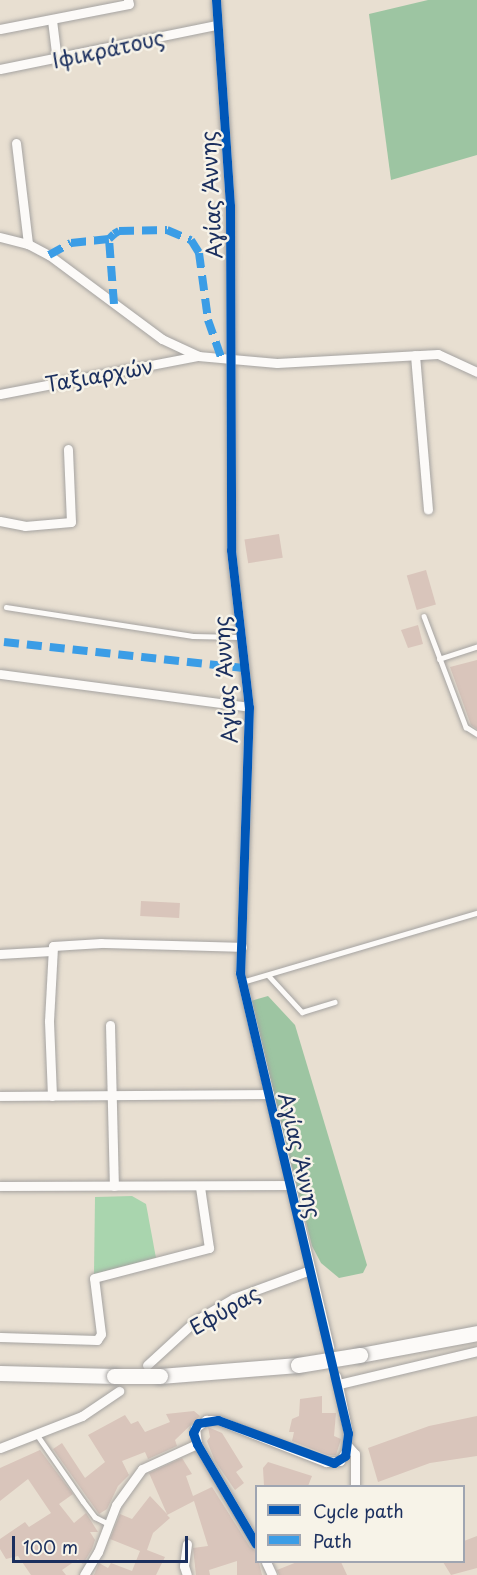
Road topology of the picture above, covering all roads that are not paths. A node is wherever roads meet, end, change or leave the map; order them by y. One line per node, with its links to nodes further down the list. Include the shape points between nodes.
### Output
1 (128, 0): 3 (street, via 129,4)
2 (216, 0): 4 (street, Αγίας Άννης)
3 (52, 20): 5 (street); 6 (street)
4 (217, 25): 6 (street, Ιφικράτους); 13 (street, Αγίας Άννης, via 230,206)
5 (0, 29)
6 (57, 58): 7 (street, Ιφικράτους)
7 (0, 69)
8 (16, 143): 10 (street)
9 (0, 237): 10 (street)
10 (28, 244): 12 (street, via 162,339)
11 (414, 355): 13 (street, via 277,363); 14 (street, via 438,354); 17 (street)
12 (198, 356): 13 (street); 15 (street, Ταξιαρχών)
13 (230, 361): 21 (street, Αγίας Άννης, via 231,550)
14 (477, 372)
15 (0, 394)
16 (68, 449): 18 (street, via 71,522 25,525)
17 (428, 509)
18 (0, 521)
19 (6, 607): 21 (lane, via 194,636)
20 (424, 616): 23 (lane)
21 (240, 637): 25 (street, Αγίας Άννης)
22 (477, 647): 23 (lane)
23 (439, 659): 26 (lane, via 466,727)
24 (0, 674): 25 (street)
25 (249, 707): 28 (street, Αγίας Άννης)
26 (477, 734)
27 (477, 914): 31 (lane)
28 (242, 946): 29 (street, via 101,943 64,944); 32 (street, Αγίας Άννης)
29 (51, 951): 30 (street); 38 (street)
30 (0, 954)
31 (269, 976): 32 (lane); 33 (lane, via 302,1012)
32 (242, 982): 35 (street, Αγίας Άννης)
33 (335, 1002)
34 (110, 1025): 36 (street)
35 (268, 1094): 36 (street); 39 (street, Αγίας Άννης)
36 (112, 1095): 38 (street); 41 (street)
37 (0, 1096): 38 (street)
38 (52, 1096)
39 (291, 1185): 42 (street); 43 (street, Αγίας Άννης)
40 (0, 1186): 41 (street)
41 (114, 1186): 42 (street)
42 (200, 1187): 45 (street, via 209,1248 94,1278 101,1334 97,1340)
43 (310, 1270): 46 (street, Αγίας Άννης); 48 (street, Εφύρας, via 234,1298 195,1321)
44 (477, 1333): 50 (highway, bridge, via 298,1365 160,1376)
45 (0, 1337)
46 (330, 1348)
47 (477, 1351): 53 (street, via 338,1380 348,1425)
48 (147, 1365)
49 (0, 1373): 50 (highway)
50 (116, 1384): 51 (street, via 82,1416)
51 (38, 1436): 54 (street); 56 (lane, via 89,1509)
52 (197, 1444): 53 (street, via 195,1428 206,1420 218,1420 326,1462 340,1461); 56 (street, via 142,1469); 57 (street)
53 (347, 1445): 55 (street, via 355,1454)
54 (0, 1448)
55 (355, 1485)
56 (107, 1523): 59 (street, via 98,1552)
57 (255, 1542)
58 (187, 1544): 60 (street, via 184,1566)
59 (84, 1575)
60 (188, 1575)

